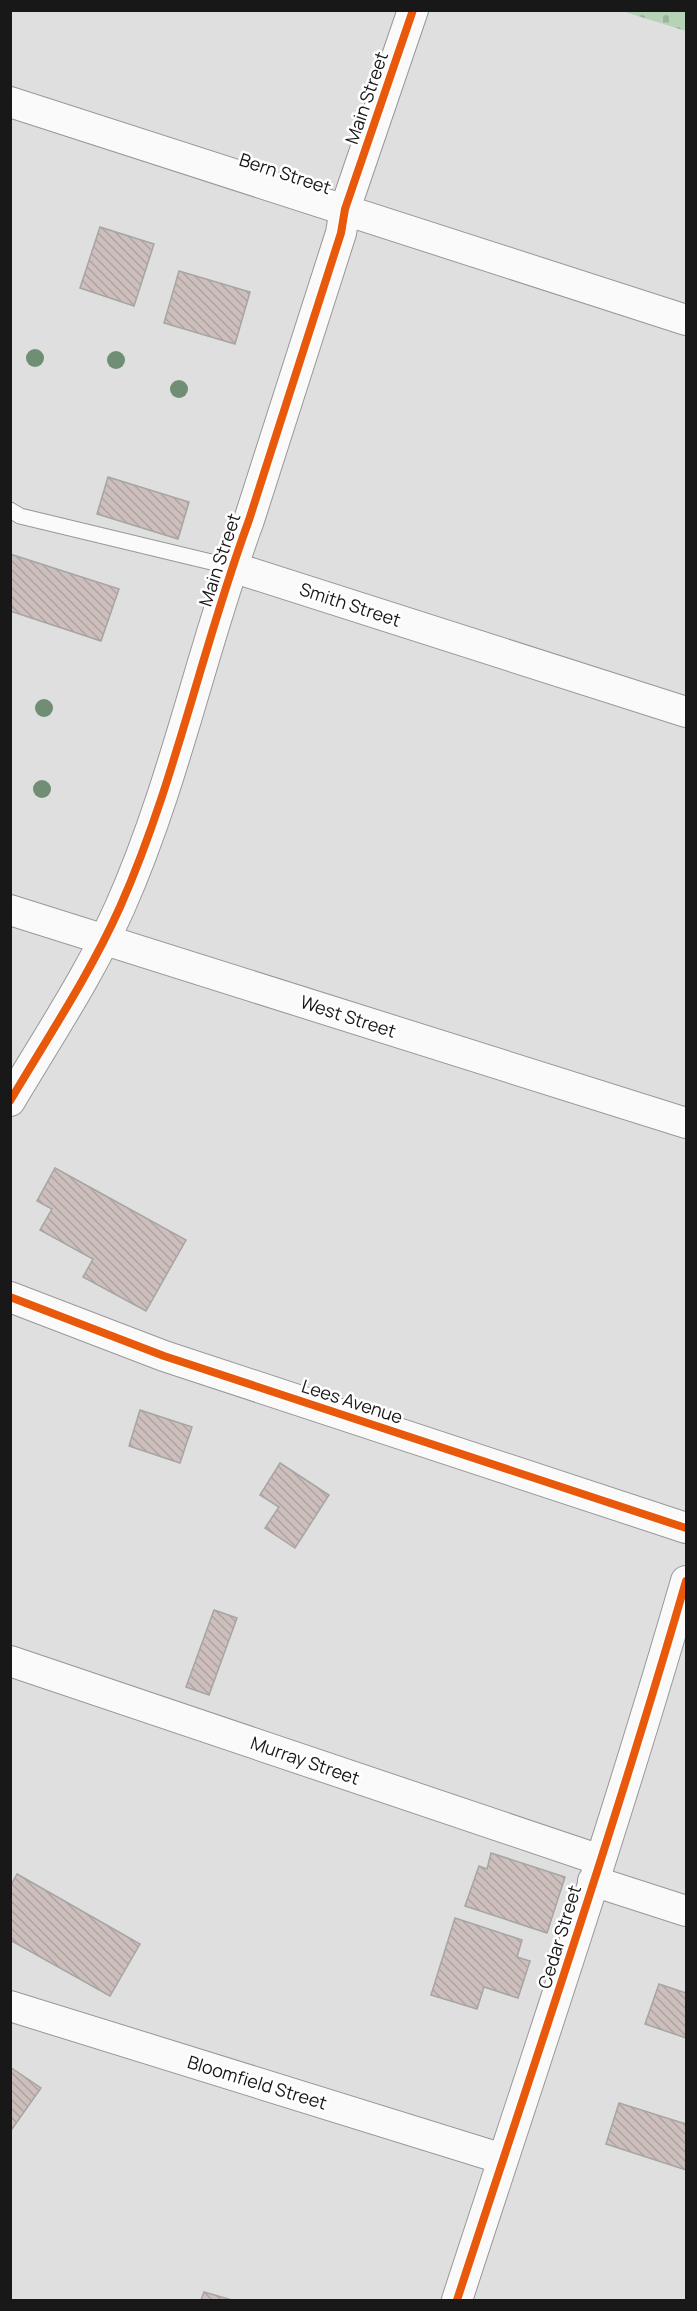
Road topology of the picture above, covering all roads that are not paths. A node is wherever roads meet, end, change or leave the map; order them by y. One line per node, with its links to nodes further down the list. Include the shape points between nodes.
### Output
1 (413, 10): 3 (street, Main Street)
2 (10, 102): 3 (street, Bern Street)
3 (345, 208): 4 (street, Bern Street); 6 (street, Main Street, via 301,358)
4 (687, 320)
5 (10, 510): 6 (lane, Smith Street, via 20,516)
6 (232, 567): 7 (street, Smith Street); 9 (street, Main Street, via 157,809)
7 (687, 712)
8 (10, 910): 9 (street, West Street)
9 (105, 939): 10 (street, Main Street); 11 (street, West Street)
10 (10, 1101)
11 (687, 1123)
12 (10, 1297): 13 (street, Lees Avenue, via 164,1356)
13 (687, 1528)
14 (687, 1581): 16 (street, Cedar Street)
15 (10, 1661): 16 (street, Murray Street)
16 (596, 1871): 17 (street, Murray Street); 19 (street, Cedar Street)
17 (687, 1911)
18 (10, 2006): 19 (street, Bloomfield Street)
19 (503, 2159): 20 (street, Cedar Street)
20 (457, 2301)

